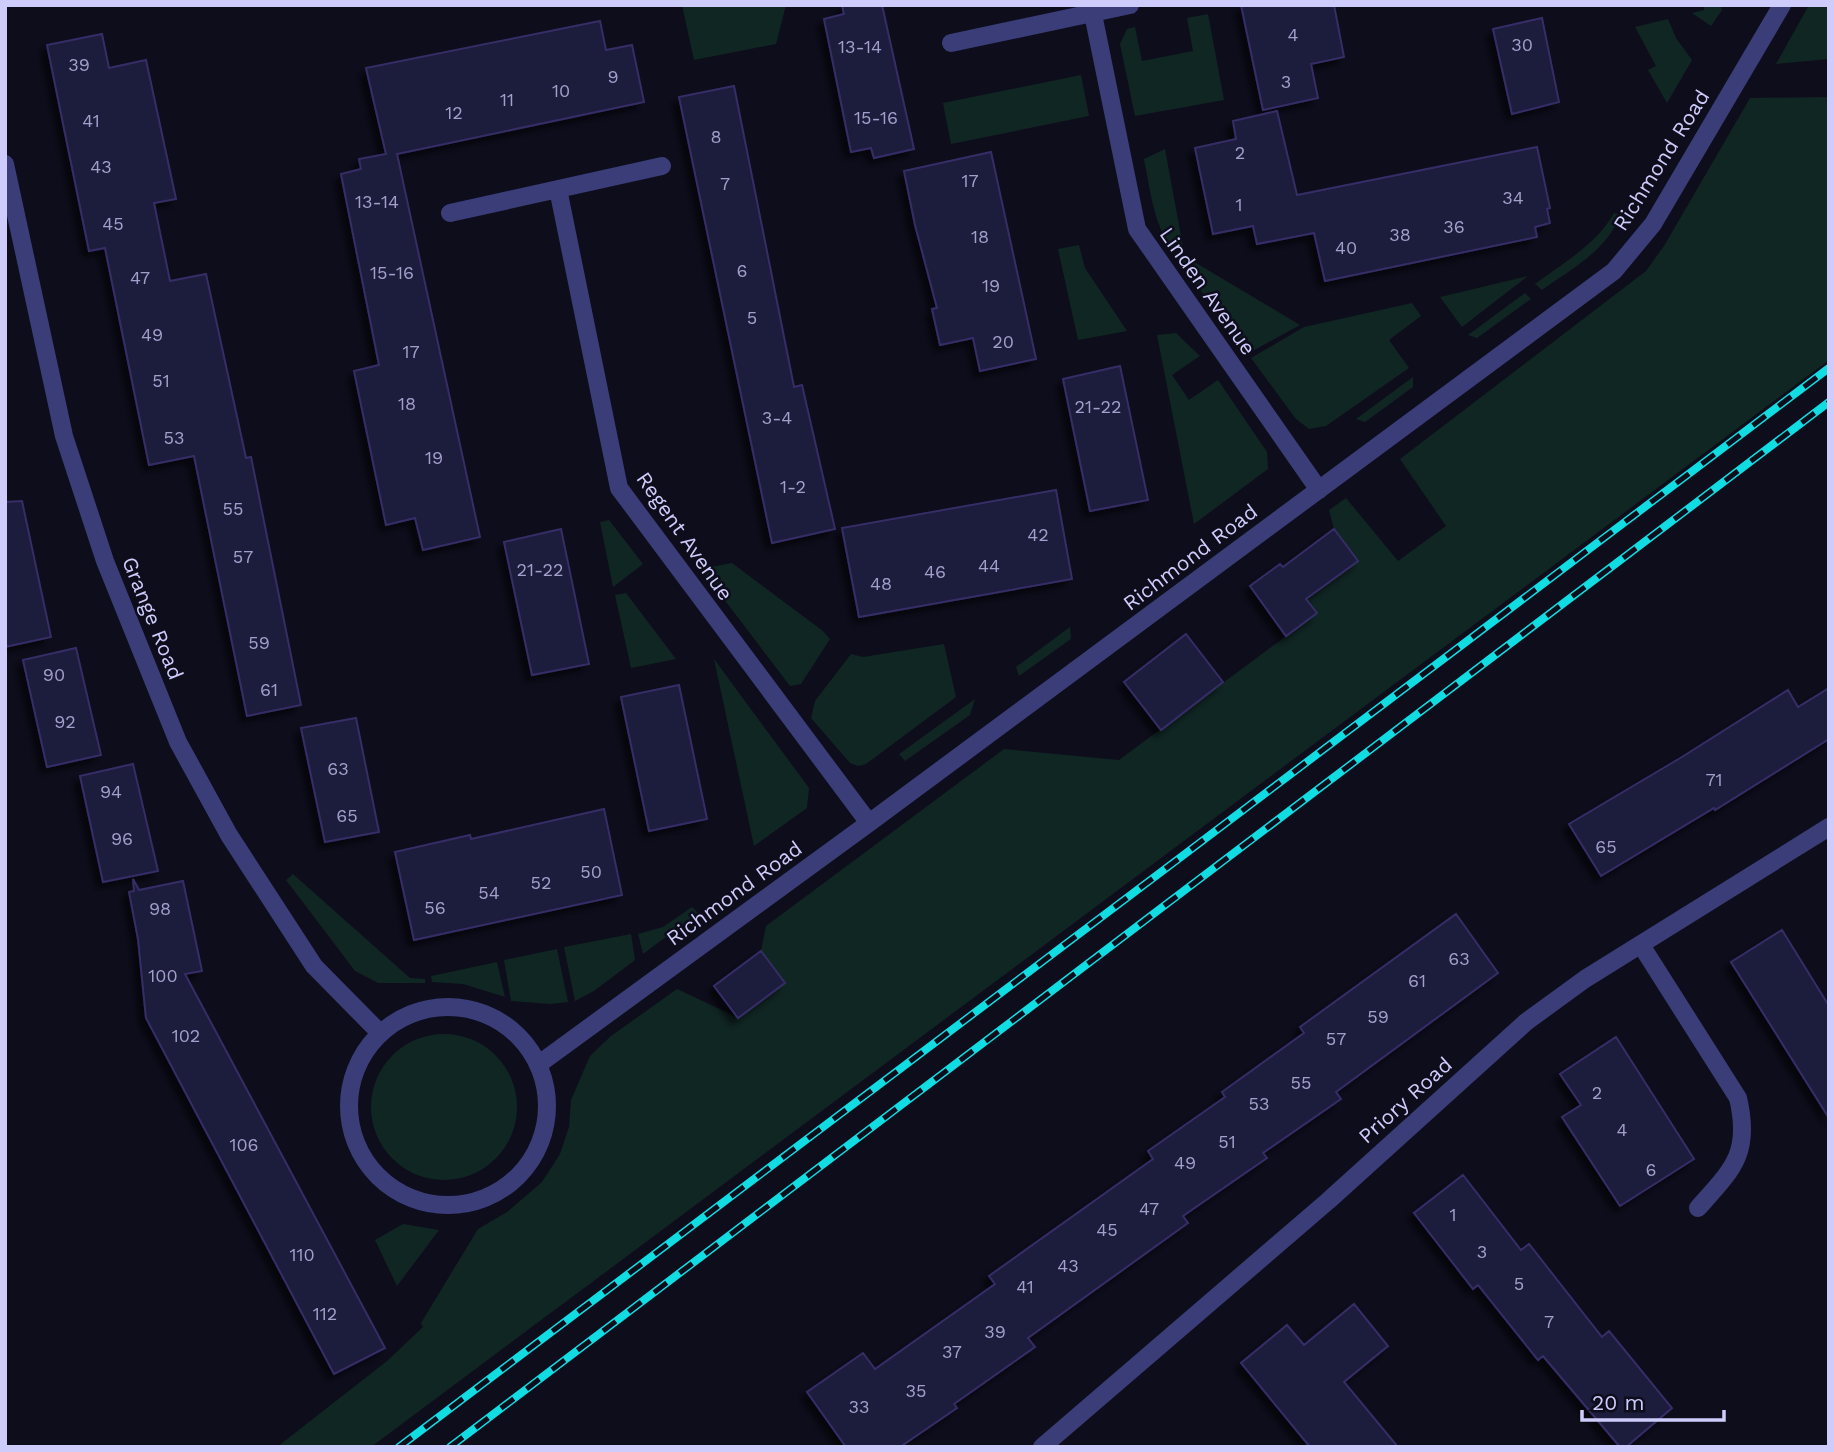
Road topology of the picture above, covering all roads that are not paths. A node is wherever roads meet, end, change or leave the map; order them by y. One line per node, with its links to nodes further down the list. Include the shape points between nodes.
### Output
1 (1130, 5): 3 (street)
2 (1782, 5): 9 (street, Richmond Road, via 1653,224 1614,271)
3 (1093, 14): 4 (street); 9 (street, Linden Avenue, via 1137,229)
4 (951, 43)
5 (5, 164): 13 (street, Grange Road, via 64,436 105,561 178,742 229,835 314,966)
6 (662, 166): 7 (street)
7 (558, 189): 8 (street); 10 (street, Regent Avenue, via 619,488)
8 (450, 212)
9 (1319, 490): 10 (street, Richmond Road)
10 (869, 823): 14 (street, Richmond Road)
11 (1829, 827): 12 (street, Priory Road)
12 (1641, 945): 15 (street, via 1738,1098 1744,1124 1740,1150 1727,1176); 16 (street, Priory Road, via 1526,1022)
13 (380, 1033): 14 (street, via 406,1016 436,1007 467,1008 496,1019 521,1038); 14 (street, via 360,1059 350,1091 350,1124 362,1156 384,1181 412,1198 446,1205 479,1200 508,1185 531,1160 545,1130 547,1097)
14 (539, 1064)
15 (1698, 1208)
16 (1042, 1447)

